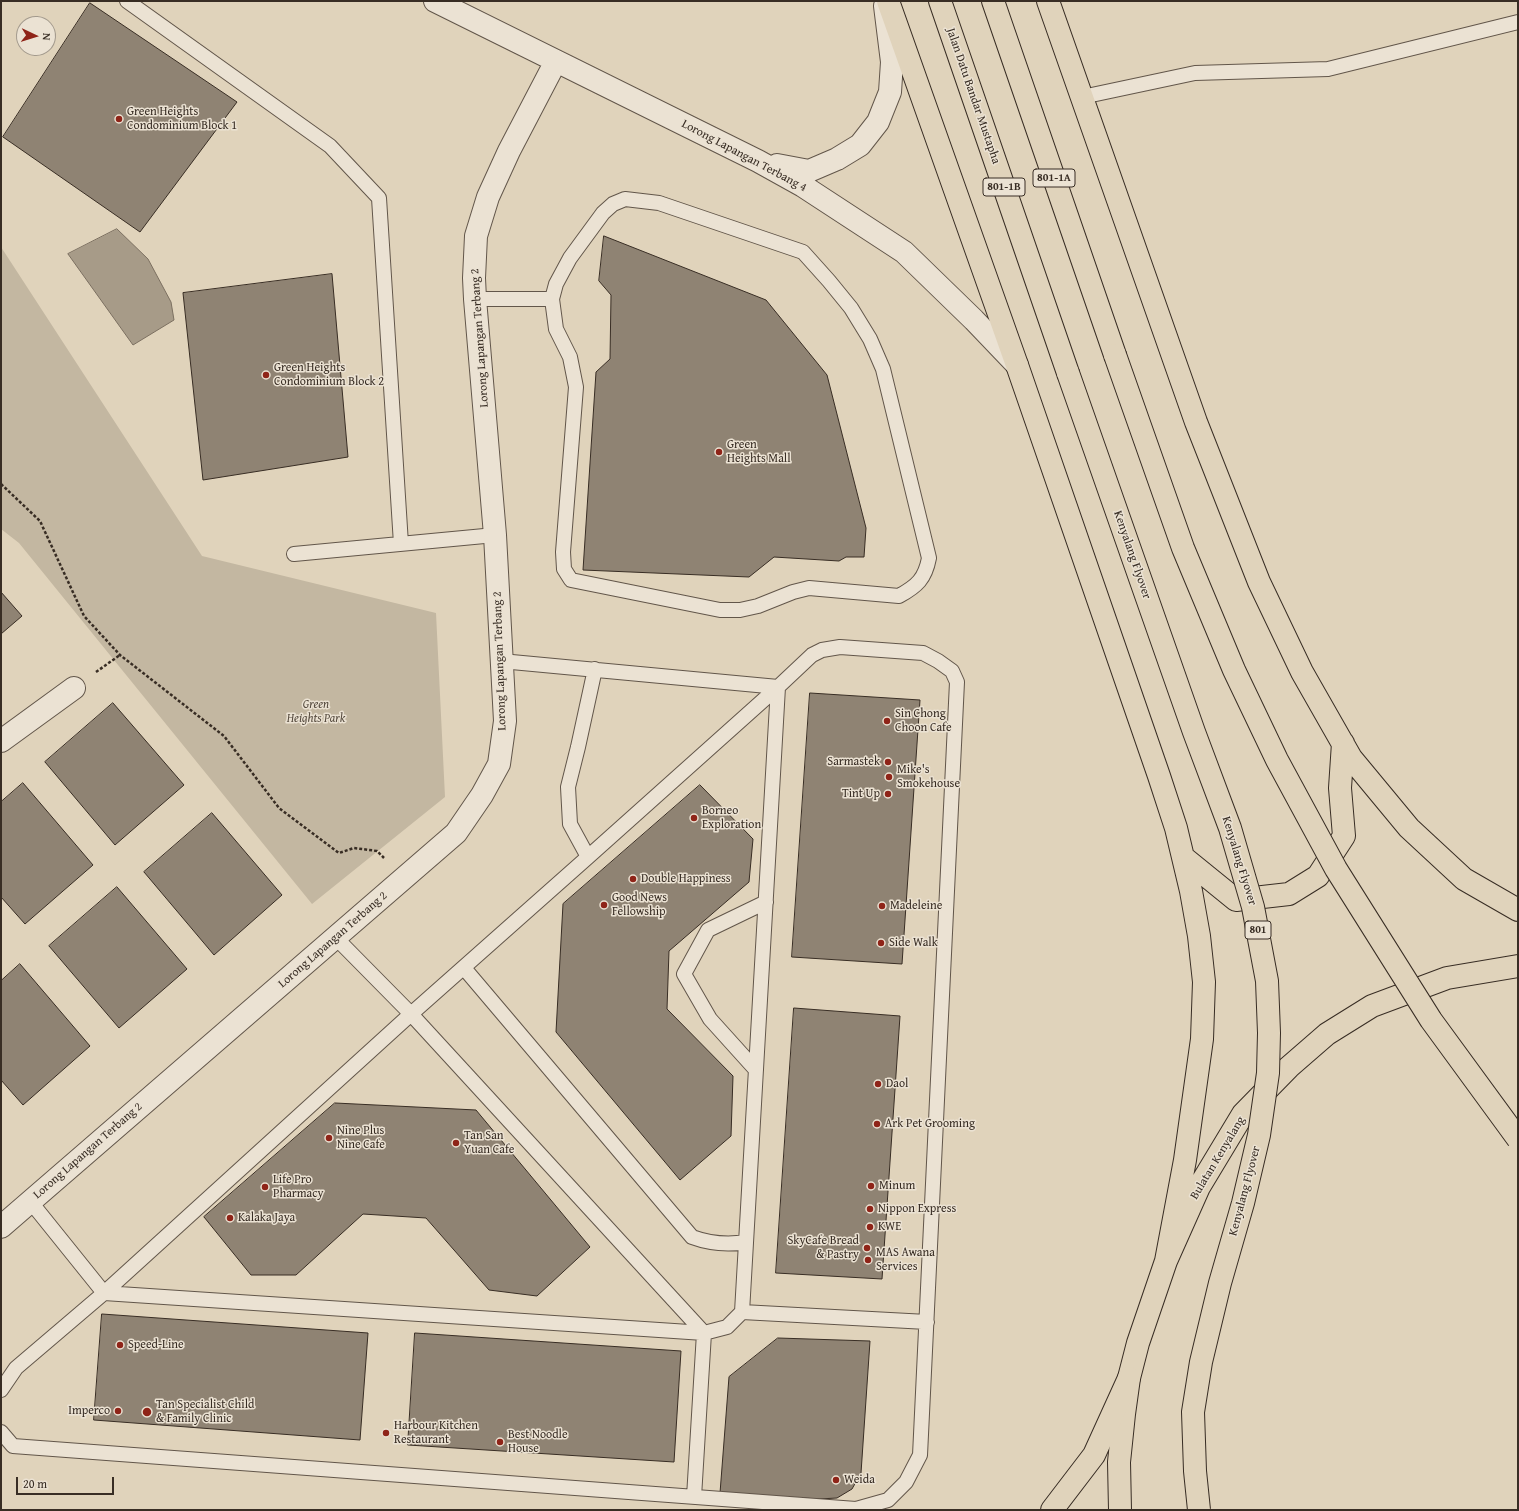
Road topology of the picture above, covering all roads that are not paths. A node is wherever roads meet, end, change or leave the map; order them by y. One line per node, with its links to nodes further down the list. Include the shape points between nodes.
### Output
1 (127, 1): 17 (lane, via 330,146 379,198)
2 (884, 1): 11 (street, via 892,62 890,92 878,122 860,145 837,160 809,171)
3 (888, 1): 14 (main road)
4 (940, 1): 15 (main road, Jalan Datu Bandar Mustapha / 801-1B)
5 (993, 1): 34 (main road, 801-1A, bridge, via 1183,548 1234,670 1277,760 1336,869 1431,1020)
6 (1048, 1): 10 (main road)
7 (446, 3): 9 (street, Lorong Lapangan Terbang 4)
8 (1518, 22): 10 (lane, via 1328,69 1195,73)
9 (556, 61): 11 (street, Lorong Lapangan Terbang 4); 12 (street, Lorong Lapangan Terbang 2, via 488,197 476,236)
10 (1082, 97): 24 (main road, via 1196,422 1259,582 1302,672)
11 (758, 161): 14 (street, Lorong Lapangan Terbang 4, via 803,186 904,252)
12 (475, 299): 13 (lane); 16 (street, Lorong Lapangan Terbang 2)
13 (552, 299): 13 (lane, via 556,284 570,258 603,213 613,204 625,199 659,203 803,252 851,308 870,339 883,369 929,558 927,569 920,580 899,596 809,588 740,610 720,610 572,580 564,569 563,552 576,387 570,357 556,329)
14 (1017, 365): 26 (main road, via 1159,776)
15 (1068, 373): 49 (main road, Kenyalang Flyover / 801, bridge, via 1230,828 1254,907 1267,981 1268,1073 1259,1135 1211,1319 1193,1412)
16 (495, 535): 17 (lane); 19 (street, Lorong Lapangan Terbang 2)
17 (401, 544): 18 (lane)
18 (294, 554)
19 (500, 661): 20 (lane); 29 (street, Lorong Lapangan Terbang 2, via 504,721 499,764 482,795 456,833)
20 (595, 669): 21 (lane); 25 (lane, via 568,787 570,824)
21 (778, 687): 25 (lane); 27 (lane); 41 (lane, via 812,655 822,650 840,647 924,653 952,671 957,682)
22 (74, 688): 23 (street)
23 (1, 741)
24 (1343, 743): 26 (main road, via 1340,788 1344,836 1318,876 1289,894 1236,900); 28 (main road, via 1351,758 1409,828 1464,879)
25 (588, 857): 31 (lane)
26 (1183, 857): 38 (main road, via 1192,891 1204,982 1202,1039 1185,1160)
27 (766, 902): 33 (lane); 33 (lane, via 708,930 684,974 710,1019)
28 (1518, 910)
29 (336, 938): 32 (lane); 35 (street, Lorong Lapangan Terbang 2)
30 (1518, 966): 38 (main road, Bulatan Kenyalang, via 1447,978 1372,1006 1327,1034 1289,1067 1243,1114 1199,1187)
31 (464, 968): 32 (lane); 37 (lane, via 692,1237 718,1244)
32 (411, 1014): 39 (lane); 42 (lane)
33 (756, 1070): 37 (lane)
34 (1518, 1139)
35 (30, 1201): 36 (street, Lorong Lapangan Terbang 2); 39 (lane)
36 (1, 1227)
37 (746, 1242): 40 (lane)
38 (1166, 1261): 43 (main road, Bulatan Kenyalang)
39 (104, 1293): 42 (lane); 44 (lane, via 16,1368)
40 (742, 1312): 41 (lane); 42 (lane, via 727,1327)
41 (927, 1322): 46 (lane, via 920,1455 906,1482 888,1500 856,1509)
42 (704, 1333): 46 (lane)
43 (1129, 1378): 47 (main road, via 1094,1455); 48 (main road, Bulatan Kenyalang, via 1119,1462)
44 (1, 1390)
45 (1, 1432): 46 (lane, via 13,1446)
46 (694, 1497)
47 (1052, 1510)
48 (1120, 1510)
49 (1199, 1510)

